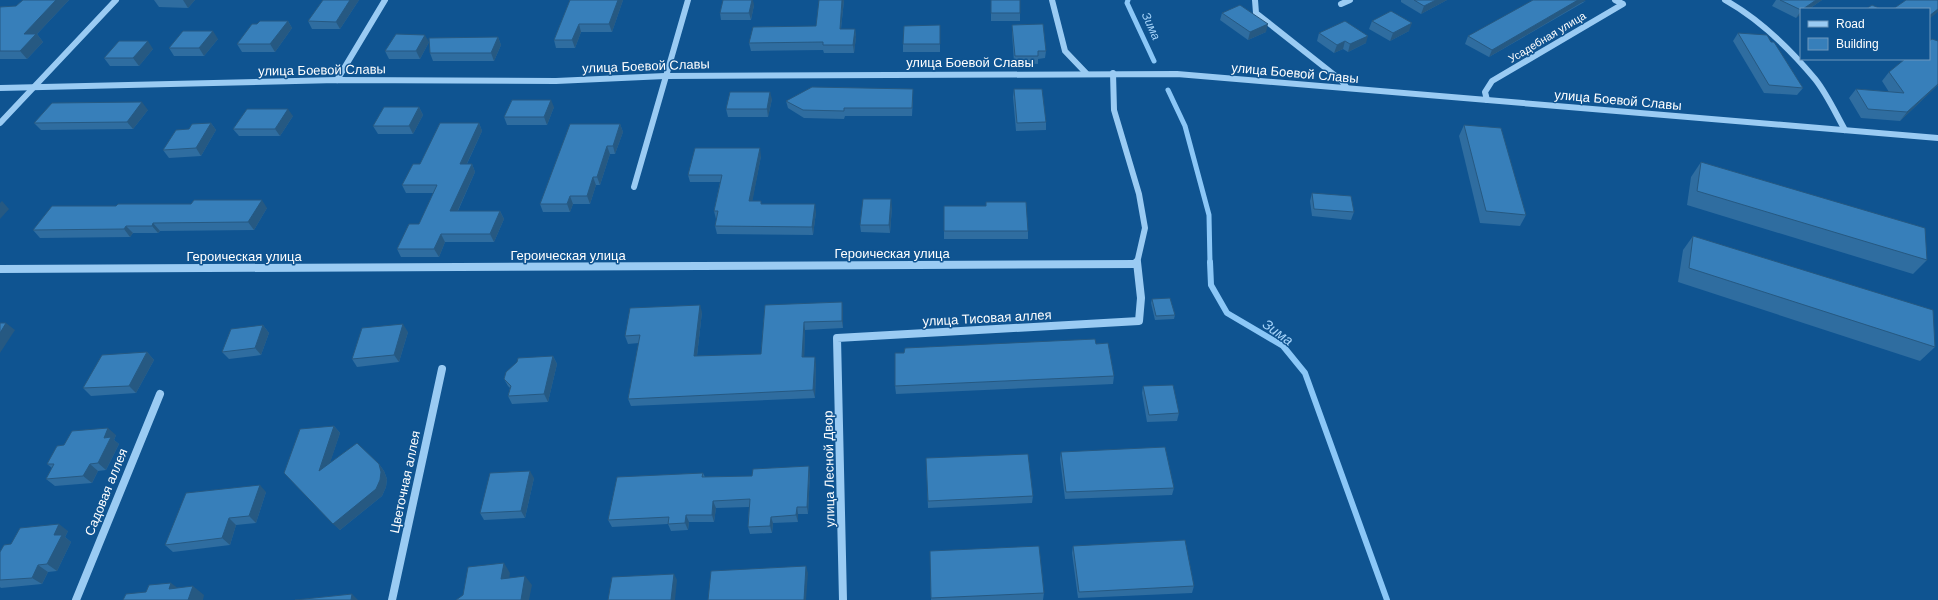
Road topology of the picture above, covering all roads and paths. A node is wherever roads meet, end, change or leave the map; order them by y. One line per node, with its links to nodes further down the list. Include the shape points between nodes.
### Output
1 (116, 0): 16 (street)
2 (385, 0): 13 (street)
3 (688, 0): 12 (street)
4 (1052, 0): 10 (street, via 1066,51)
5 (1255, 0): 14 (street, via 1256,13 1342,81)
6 (1350, 0): 9 (street)
7 (1615, 0): 17 (street, Усадебная улица, via 1623,4 1492,81 1485,92)
8 (1725, 0): 19 (street, via 1766,28 1816,80)
9 (1341, 4)
10 (1086, 73): 11 (street, улица Боевой Славы); 12 (street, улица Боевой Славы)
11 (1113, 73): 14 (street, улица Боевой Славы, via 1177,74); 22 (street, via 1114,110 1139,194 1145,228)
12 (665, 76): 13 (street, улица Боевой Славы, via 556,81); 21 (street)
13 (337, 80): 16 (street, улица Боевой Славы)
14 (1346, 87): 17 (street, улица Боевой Славы)
15 (0, 88): 16 (street, улица Боевой Славы)
16 (31, 88): 18 (street)
17 (1487, 100): 19 (street, улица Боевой Славы)
18 (0, 123)
19 (1846, 130): 20 (street, улица Боевой Славы)
20 (1938, 138)
21 (634, 187)
22 (1137, 264): 23 (street, Героическая улица); 24 (street, улица Тисовая аллея, via 1141,298 1139,321)
23 (0, 270)
24 (837, 338): 29 (street, улица Лесной Двор)
25 (442, 369): 28 (street, Цветочная аллея)
26 (160, 394): 27 (street, Садовая аллея)
27 (76, 600)
28 (392, 600)
29 (843, 600)

